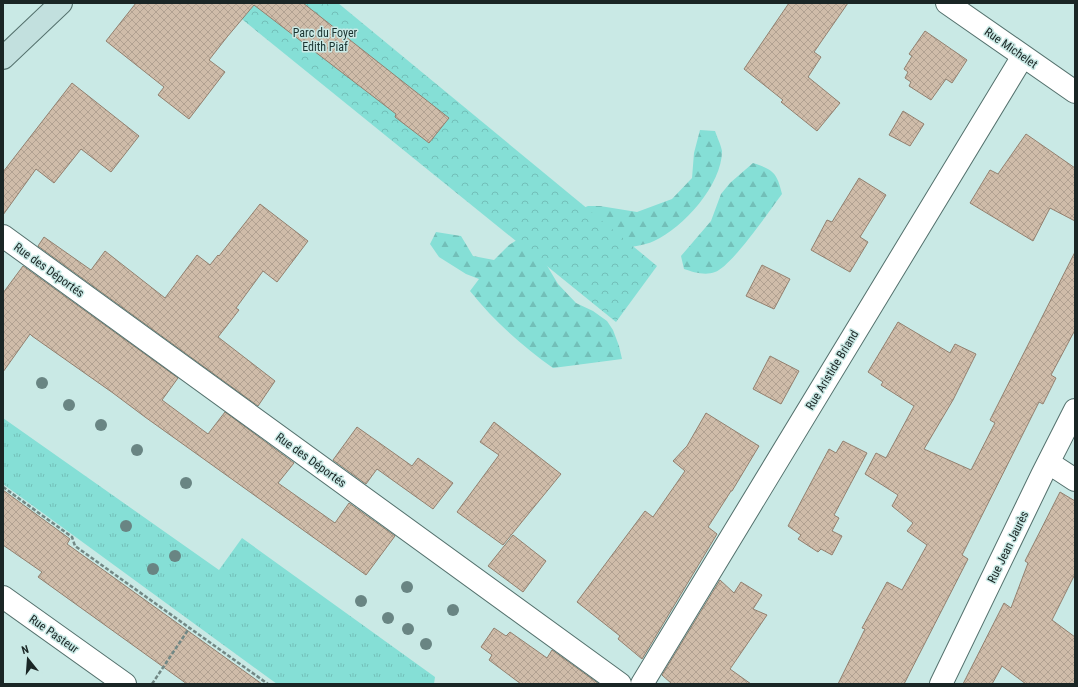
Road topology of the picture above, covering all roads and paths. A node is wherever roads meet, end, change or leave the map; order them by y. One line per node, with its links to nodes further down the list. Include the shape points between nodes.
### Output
1 (61, 3): 4 (street)
2 (947, 3): 3 (street, Rue Michelet)
3 (1023, 56): 5 (street, Rue Michelet); 17 (street, Rue Aristide Briand)
4 (3, 58)
5 (1075, 92)
6 (3, 236): 16 (street, Rue des Déportés)
7 (1075, 410): 8 (street, Rue Jean Jaurès)
8 (1049, 463): 9 (street); 18 (street, Rue Jean Jaurès)
9 (1075, 480)
10 (3, 487): 12 (path, via 72,537 75,546)
11 (3, 597): 13 (street, Rue Pasteur)
12 (190, 627): 14 (path); 15 (path)
13 (125, 684)
14 (152, 684)
15 (268, 684)
16 (620, 684)
17 (642, 684)
18 (941, 684)

